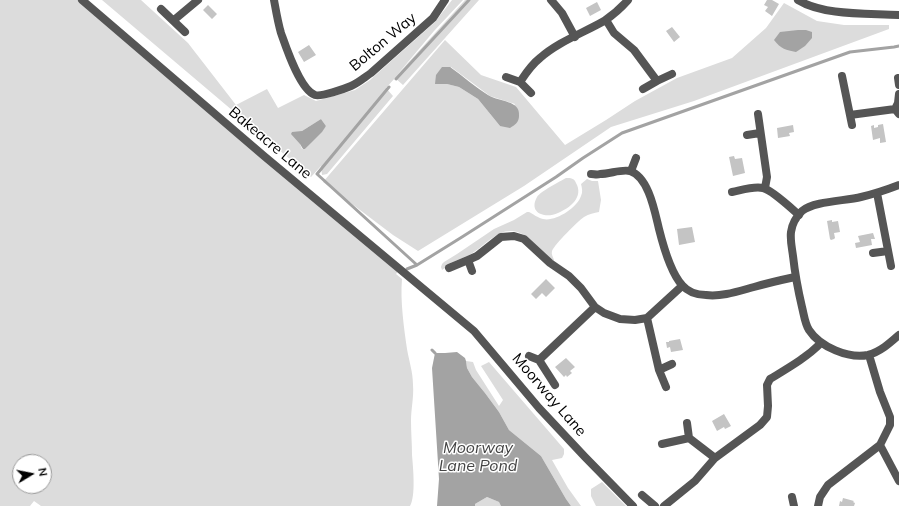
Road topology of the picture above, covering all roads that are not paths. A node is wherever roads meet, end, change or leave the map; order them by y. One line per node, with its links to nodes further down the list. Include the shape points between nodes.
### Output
1 (82, 0): 44 (street, Bakeacre Lane)
2 (198, 0): 10 (street)
3 (274, 0): 4 (street, Bolton Way, via 281,33 293,66 304,86 316,95 351,86 371,73 433,18)
4 (445, 0)
5 (551, 0): 13 (street, via 562,13)
6 (628, 0): 11 (street)
7 (798, 0): 9 (street, via 838,12)
8 (161, 9): 10 (street)
9 (896, 14)
10 (174, 20): 12 (street)
11 (606, 20): 13 (street); 17 (street, via 614,33 634,50)
12 (185, 32)
13 (574, 37): 18 (street, via 540,58)
14 (672, 74): 17 (street)
15 (842, 76): 24 (street)
16 (506, 77): 18 (street)
17 (657, 81): 19 (street)
18 (520, 82): 20 (street)
19 (643, 89)
20 (531, 93)
21 (899, 94): 22 (street)
22 (897, 111): 24 (street)
23 (758, 114): 26 (street)
24 (850, 114): 25 (street)
25 (852, 125)
26 (760, 133): 27 (street); 32 (street, via 767,177)
27 (747, 135)
28 (636, 158): 29 (street)
29 (631, 171): 30 (street); 43 (street, via 640,176 648,190 667,255)
30 (591, 174)
31 (899, 185): 34 (street)
32 (765, 188): 33 (street); 35 (street)
33 (732, 192)
34 (877, 193): 35 (street, via 812,206); 36 (street)
35 (799, 215): 42 (street, via 792,226 790,242)
36 (888, 251): 37 (street); 39 (street)
37 (873, 253)
38 (468, 260): 40 (street); 41 (street); 45 (street, via 501,237 514,236 524,239 550,263 569,276)
39 (891, 266)
40 (449, 268)
41 (472, 271)
42 (795, 277): 43 (street, via 729,294 707,296 693,293); 48 (street, via 805,323 812,335)
43 (682, 286): 46 (street)
44 (442, 305): 64 (street, Moorway Lane, via 474,331 544,413)
45 (595, 307): 46 (street, via 620,319); 51 (street)
46 (647, 318): 53 (street)
47 (899, 336): 49 (street)
48 (821, 343): 49 (street, via 840,352 857,356); 60 (street, via 806,357 770,379 766,385 767,417 760,425)
49 (869, 355): 59 (street, via 890,417 889,428)
50 (529, 356): 51 (street)
51 (539, 360): 54 (street)
52 (672, 364): 53 (street)
53 (658, 370): 55 (street)
54 (555, 384)
55 (666, 387)
56 (687, 424): 57 (street)
57 (689, 438): 58 (street); 60 (street)
58 (662, 444)
59 (880, 446): 61 (street); 68 (street, via 828,485 820,497)
60 (714, 458): 66 (street, via 695,481)
61 (899, 481)
62 (642, 494): 65 (street)
63 (792, 497): 67 (street)
64 (633, 506)
65 (655, 506)
66 (664, 506)
67 (794, 506)
68 (818, 506)

